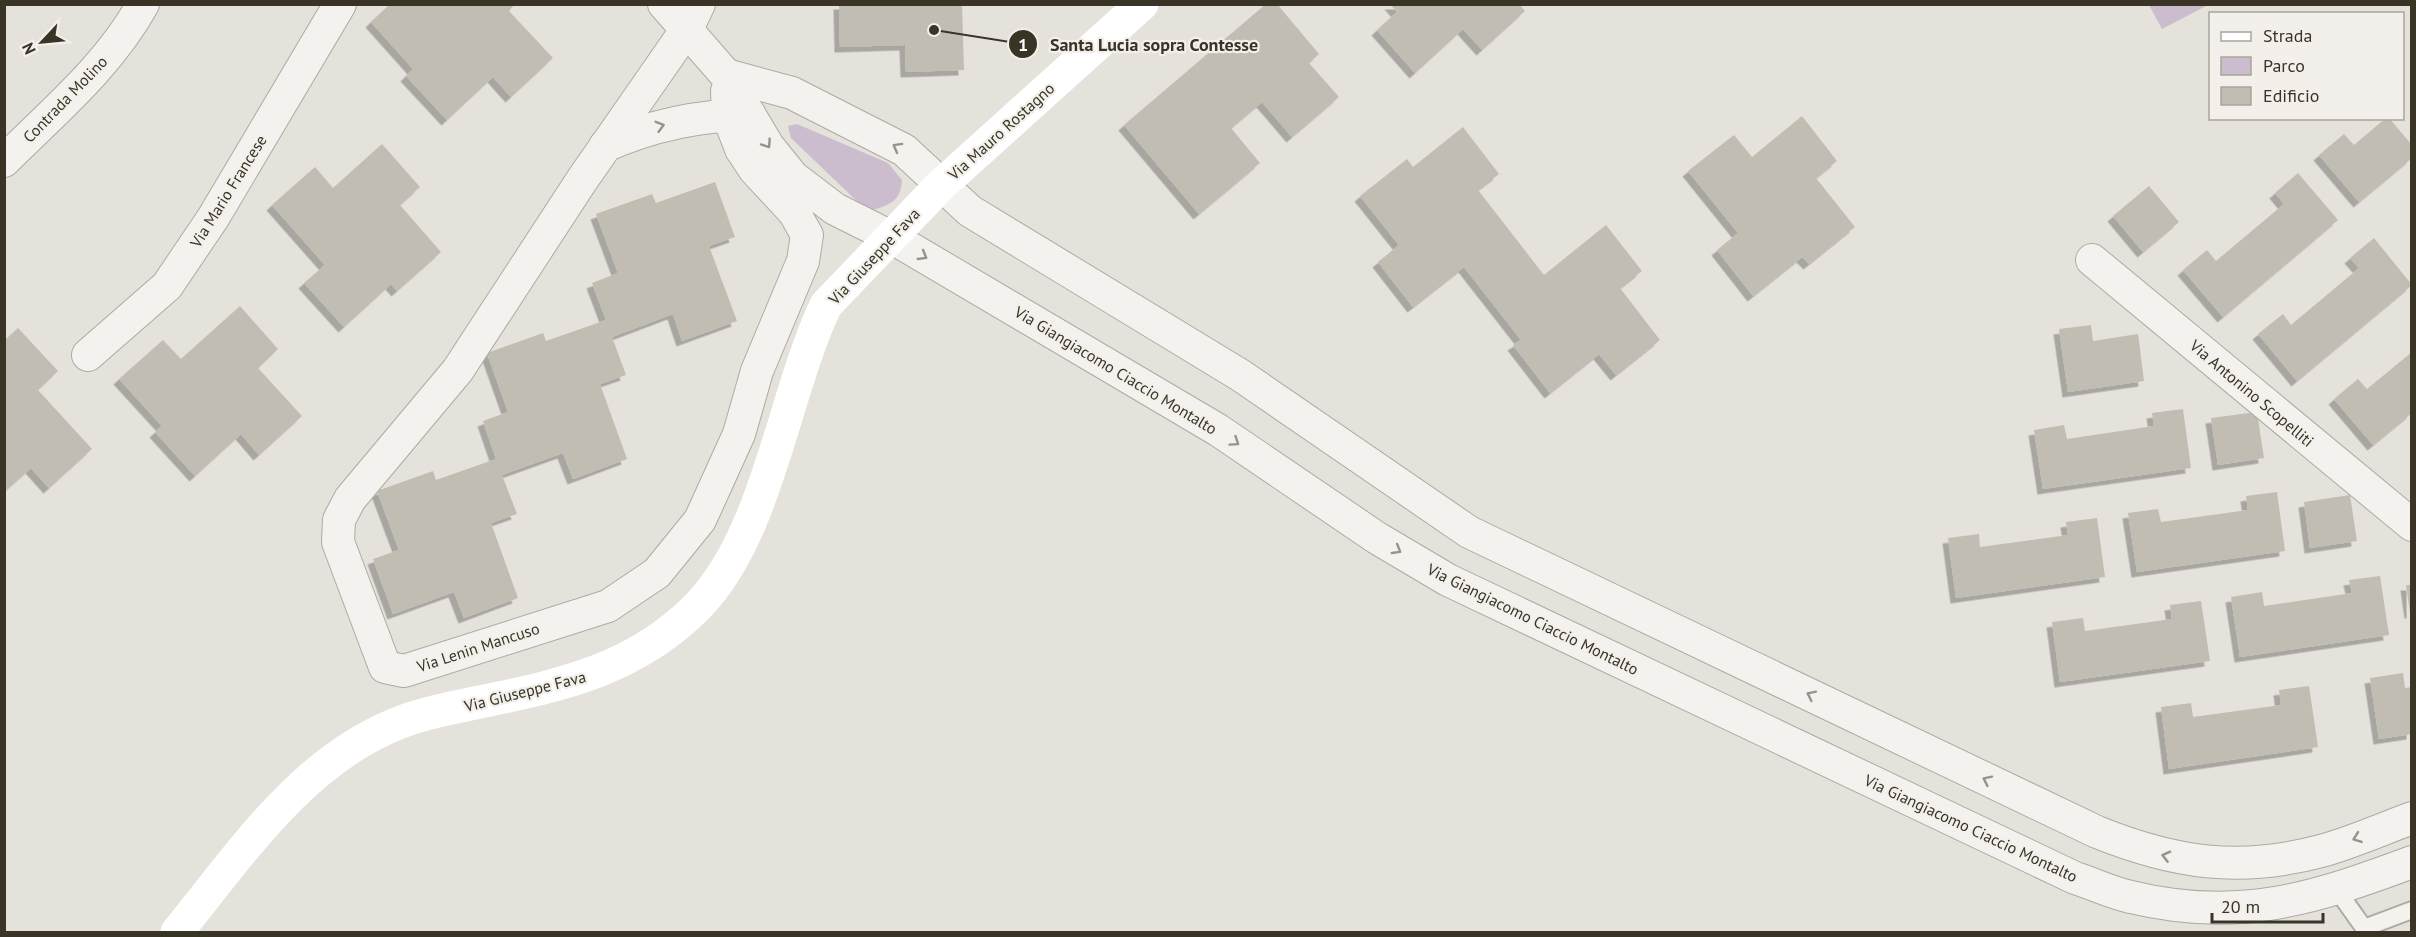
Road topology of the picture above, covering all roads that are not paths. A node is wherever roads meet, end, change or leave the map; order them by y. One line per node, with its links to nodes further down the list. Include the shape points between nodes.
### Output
1 (143, 4): 9 (street, Contrada Molino, via 94,74)
2 (340, 4): 13 (street, Via Mario Francese, via 213,218 167,286)
3 (664, 4): 5 (street, Via Giangiacomo Ciaccio Montalto)
4 (1142, 4): 10 (street, Via Mauro Rostagno)
5 (693, 17): 6 (street, Via Giangiacomo Ciaccio Montalto); 8 (street, Via Lenin Mancuso)
6 (726, 75): 7 (street, Via Giangiacomo Ciaccio Montalto); 10 (street, one-way to 6, via 904,150 792,93)
7 (739, 115): 8 (street, one-way to 7, via 670,124); 8 (street, Via Lenin Mancuso, via 741,148 755,170 794,212 807,235 802,261 757,370 739,434 700,520 657,573 608,606 404,671 385,667 338,542 339,520 350,499 458,370); 11 (street, Via Giangiacomo Ciaccio Montalto, one-way to 11, via 793,177 834,209)
8 (605, 146)
9 (4, 161)
10 (940, 186): 11 (street, Via Giuseppe Fava); 15 (street, one-way to 10, via 2322,851 2272,862 2219,864 2182,860 2140,850 2097,832 1469,532 1240,375 970,212)
11 (891, 237): 17 (street, Via Giangiacomo Ciaccio Montalto, one-way to 17, via 1218,430 1377,538 1448,580 2075,878 2130,897 2180,907 2226,909 2279,904); 19 (street, Via Giuseppe Fava, via 826,305 740,542 717,582 698,605 670,631 603,671 559,686 429,713 396,724 341,753 288,800)
12 (2092, 260): 14 (street, Via Antonino Scopelliti)
13 (88, 355)
14 (2412, 525)
15 (2412, 818)
16 (2412, 862): 17 (street, Via Giangiacomo Ciaccio Montalto)
17 (2337, 890): 18 (lane, via 2364,928)
18 (2412, 910)
19 (177, 933)

